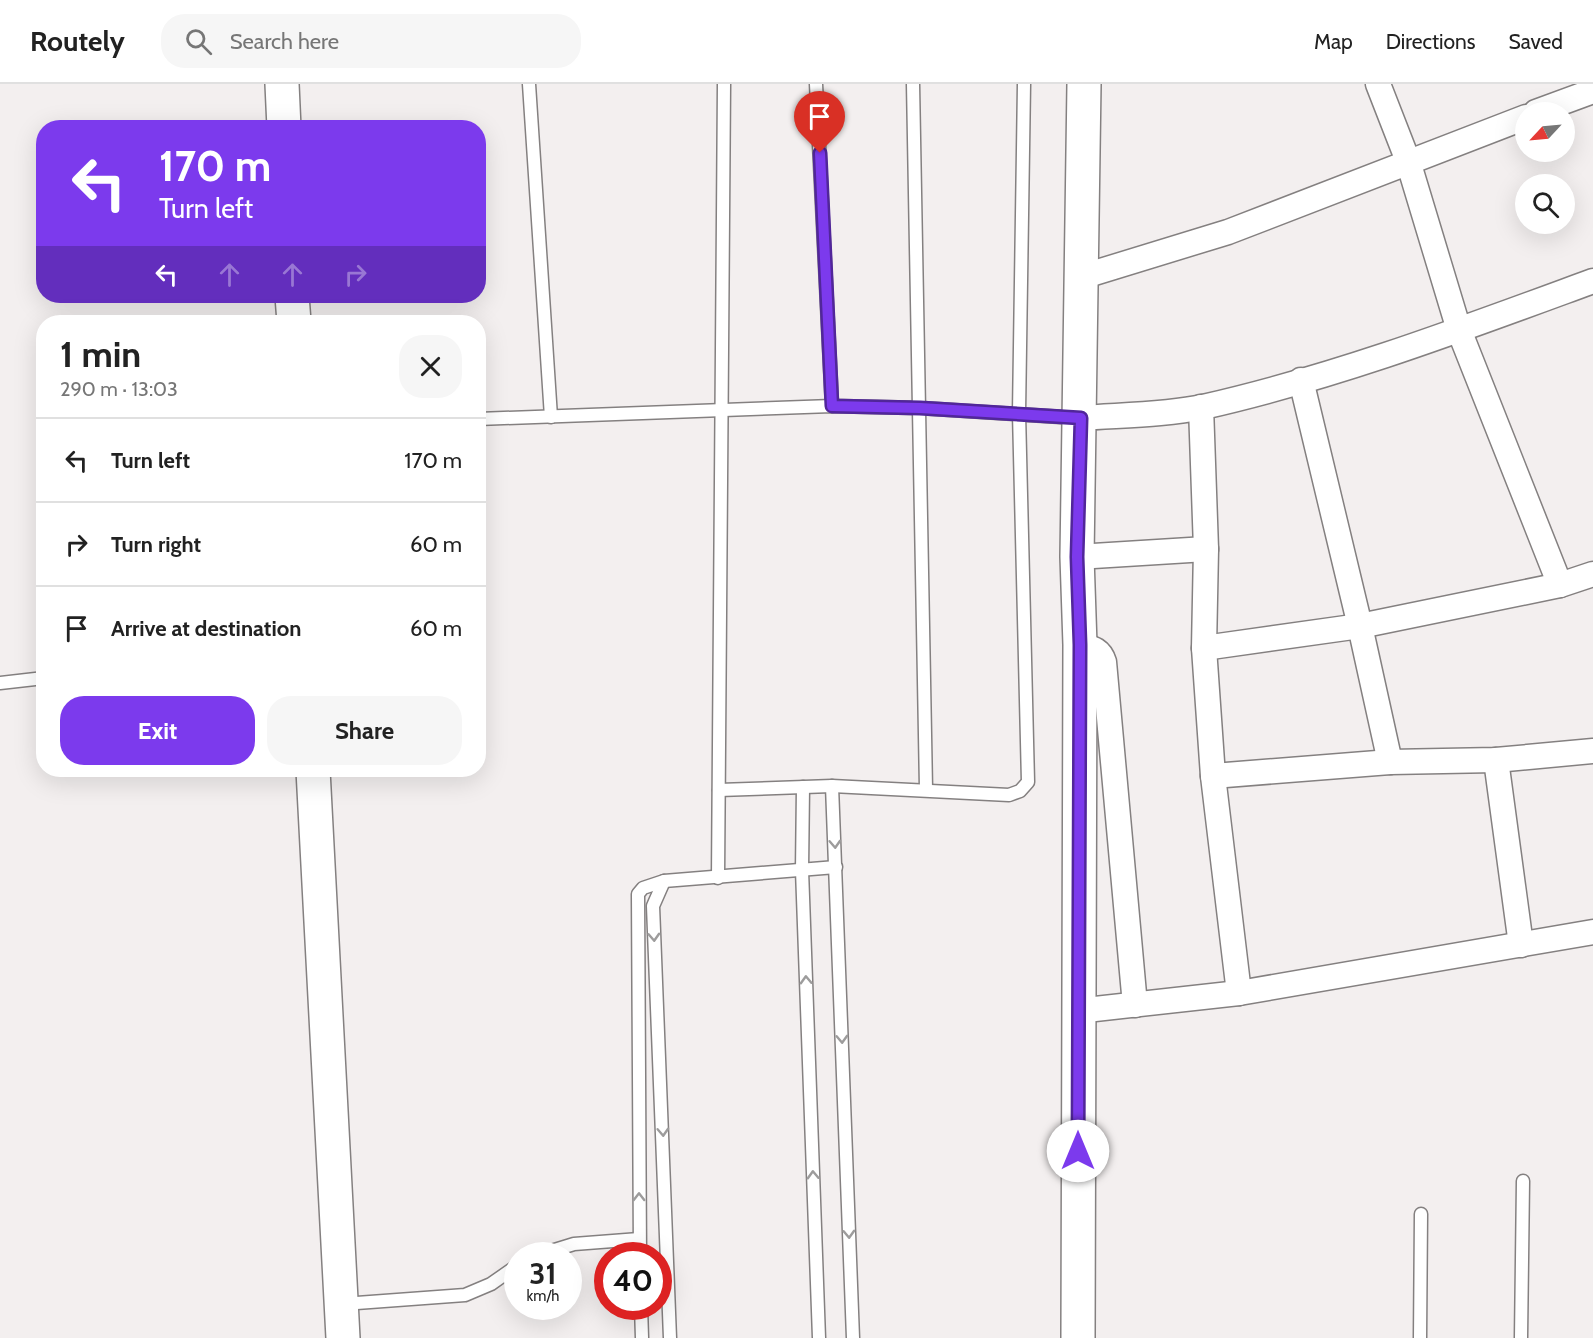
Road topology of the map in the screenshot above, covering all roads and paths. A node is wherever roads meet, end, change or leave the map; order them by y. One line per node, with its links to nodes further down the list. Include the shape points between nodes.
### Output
1 (282, 84): 11 (street)
2 (529, 84): 23 (lane)
3 (724, 84): 21 (lane)
4 (816, 84): 18 (lane)
5 (914, 84): 20 (lane)
6 (1024, 84): 22 (lane)
7 (1084, 84): 14 (street)
8 (1378, 84): 13 (street)
9 (1593, 91): 10 (street)
10 (1563, 102)
11 (284, 120)
12 (1515, 121): 13 (street)
13 (1408, 161): 14 (street, via 1228,232); 16 (street)
14 (1081, 277): 24 (street)
15 (1593, 281): 16 (street)
16 (1459, 330): 17 (street); 29 (street)
17 (1301, 380): 19 (street); 30 (street)
18 (832, 406): 20 (lane); 21 (lane)
19 (1201, 407): 24 (street); 26 (street)
20 (920, 408): 22 (lane); 42 (lane)
21 (721, 412): 23 (lane); 43 (lane)
22 (1019, 413): 24 (lane); 42 (lane, via 1028,782 1009,795)
23 (551, 417): 25 (lane)
24 (1081, 418): 27 (street)
25 (486, 419)
26 (1206, 549): 27 (street); 32 (street)
27 (1077, 557): 31 (street)
28 (1593, 574): 29 (street)
29 (1560, 585): 30 (street)
30 (1360, 626): 32 (street); 37 (street)
31 (1080, 645): 51 (street, via 1095,648 1104,662); 52 (street)
32 (1204, 648): 38 (street)
33 (36, 679): 34 (lane)
34 (0, 682)
35 (1593, 751): 36 (street)
36 (1497, 760): 37 (street); 49 (street)
37 (1390, 762): 38 (street)
38 (1213, 776): 50 (street)
39 (313, 777): 59 (street)
40 (832, 786): 41 (lane); 42 (lane); 44 (lane, one-way to 44)
41 (803, 787): 43 (lane); 45 (lane)
42 (926, 789)
43 (719, 790): 46 (lane)
44 (836, 867): 45 (lane); 65 (lane, one-way to 65)
45 (802, 870): 46 (lane); 64 (lane, one-way to 45)
46 (718, 878): 47 (lane)
47 (664, 881): 55 (lane, one-way to 47, via 637,902 643,888); 63 (lane, one-way to 63, via 653,906)
48 (1593, 932): 49 (street)
49 (1521, 945): 50 (street)
50 (1239, 993): 51 (street)
51 (1135, 1005): 52 (street)
52 (1077, 1011): 66 (street)
53 (1523, 1181): 68 (lane)
54 (1421, 1214): 67 (lane)
55 (639, 1239): 56 (lane); 57 (lane)
56 (639, 1242)
57 (582, 1243)
58 (504, 1275): 59 (lane, via 465,1295)
59 (343, 1304): 61 (street)
60 (642, 1320): 62 (lane)
61 (343, 1338)
62 (642, 1338)
63 (670, 1338)
64 (819, 1338)
65 (853, 1338)
66 (1078, 1338)
67 (1420, 1338)
68 (1521, 1338)

